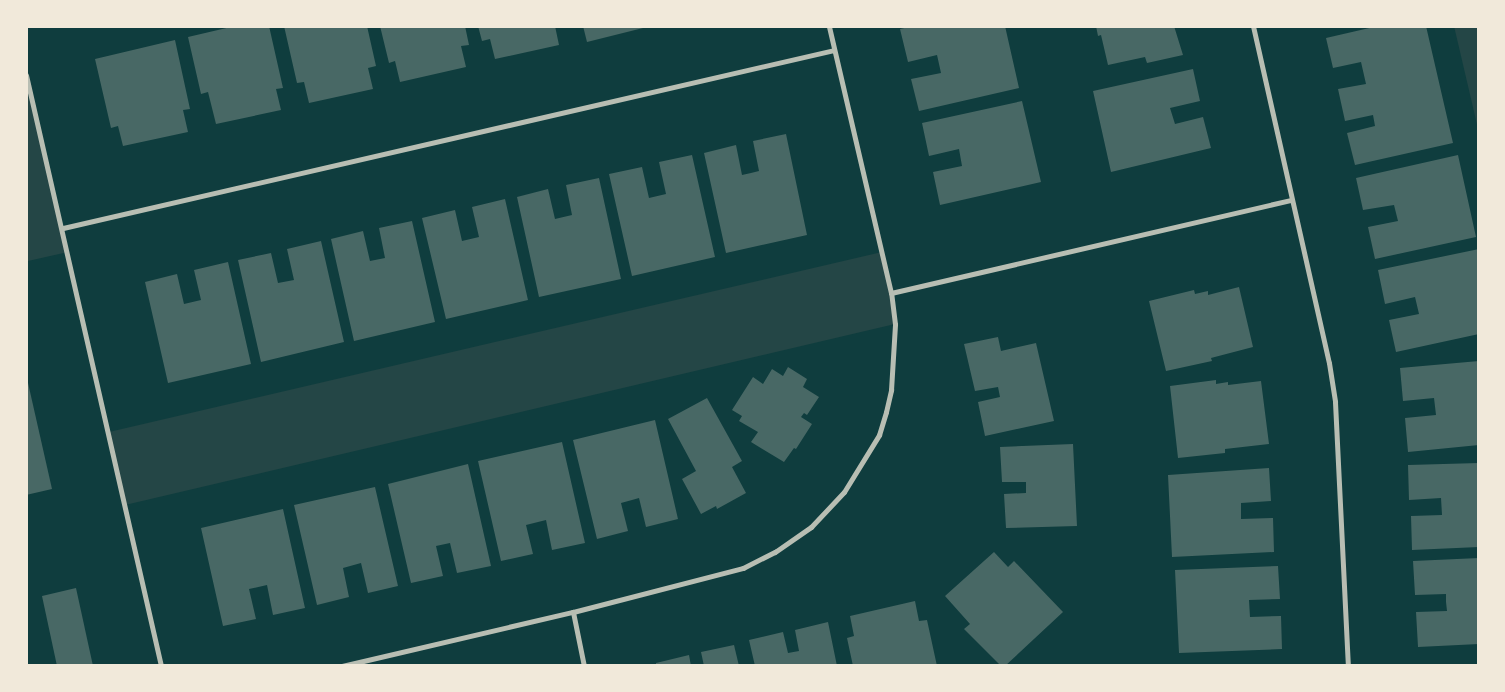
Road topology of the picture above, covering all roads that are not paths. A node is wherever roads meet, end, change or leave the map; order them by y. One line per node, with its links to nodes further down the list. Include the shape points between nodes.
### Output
1 (829, 26): 3 (street)
2 (1254, 26): 5 (street)
3 (834, 50): 6 (street); 7 (street)
4 (26, 75): 6 (street)
5 (1291, 200): 7 (street); 12 (street, via 1335,402)
6 (63, 228): 9 (street)
7 (891, 293): 8 (street, via 896,324 895,354 886,412 861,467 834,506 782,547 743,568)
8 (572, 612): 10 (street); 11 (street)
9 (160, 666)
10 (342, 666)
11 (584, 666)
12 (1348, 666)

